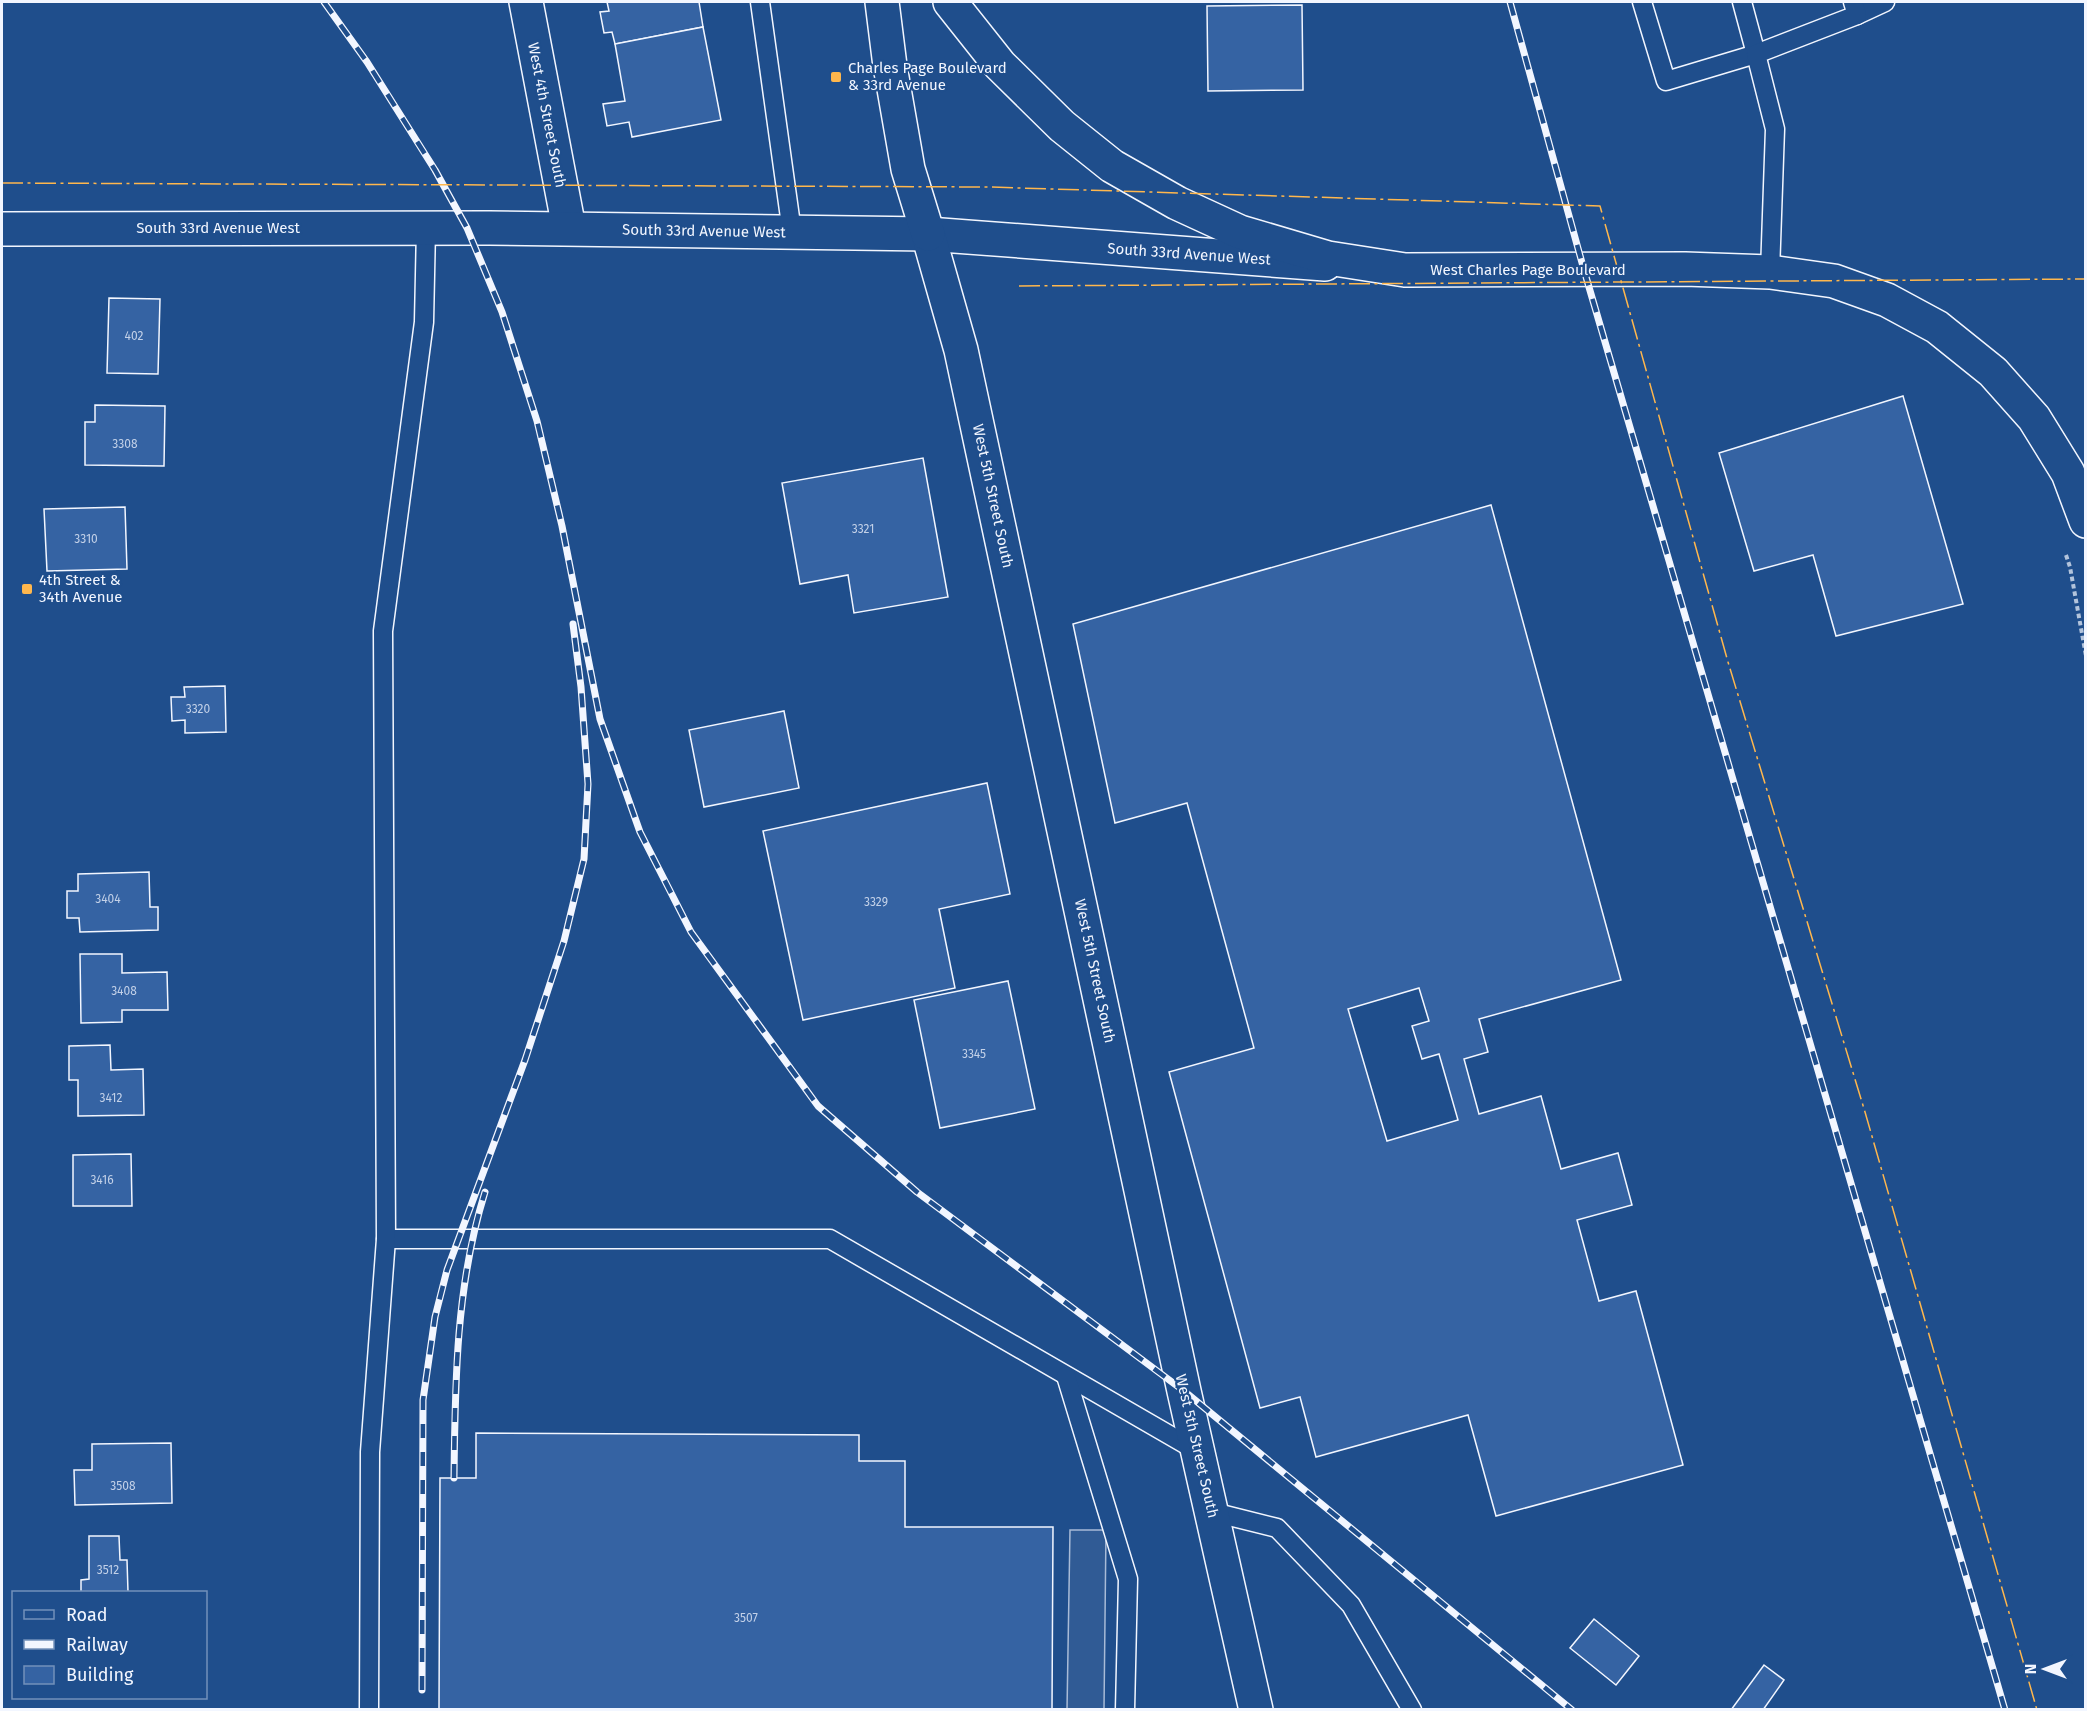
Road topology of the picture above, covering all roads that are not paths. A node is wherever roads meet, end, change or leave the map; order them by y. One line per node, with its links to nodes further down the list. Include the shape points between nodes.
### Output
1 (526, 2): 11 (street, West 4th Street South)
2 (760, 2): 13 (lane)
3 (882, 2): 14 (street, West 5th Street South, via 908,169)
4 (950, 2): 15 (street, West Charles Page Boulevard, via 1000,65 1062,126 1112,166 1177,203 1240,232 1328,258)
5 (1642, 2): 9 (lane, via 1666,81)
6 (1742, 2): 9 (lane)
7 (1885, 2): 8 (lane)
8 (1855, 8): 9 (lane)
9 (1756, 54): 16 (lane, via 1775,129)
10 (426, 228): 11 (street, South 33rd Avenue West); 12 (street, South 33rd Avenue West); 18 (lane, via 424,322 383,631)
11 (568, 228): 13 (street, South 33rd Avenue West)
12 (2, 229)
13 (792, 232): 14 (street, South 33rd Avenue West)
14 (928, 234): 15 (street, South 33rd Avenue West); 20 (street, West 5th Street South, via 961,350)
15 (1405, 270): 16 (street, West Charles Page Boulevard, via 1685,268)
16 (1770, 272): 17 (street, West Charles Page Boulevard, via 1834,281 1887,300 1937,327 1993,372 2034,418 2067,473)
17 (2085, 521)
18 (386, 1239): 19 (lane, via 830,1239); 22 (lane, via 370,1452)
19 (1066, 1376): 20 (lane); 23 (lane, via 1128,1579)
20 (1198, 1451): 21 (street, West 5th Street South)
21 (1213, 1512): 24 (street, West 5th Street South); 25 (lane, via 1277,1528 1351,1605)
22 (369, 1710)
23 (1125, 1710)
24 (1256, 1710)
25 (1412, 1710)

